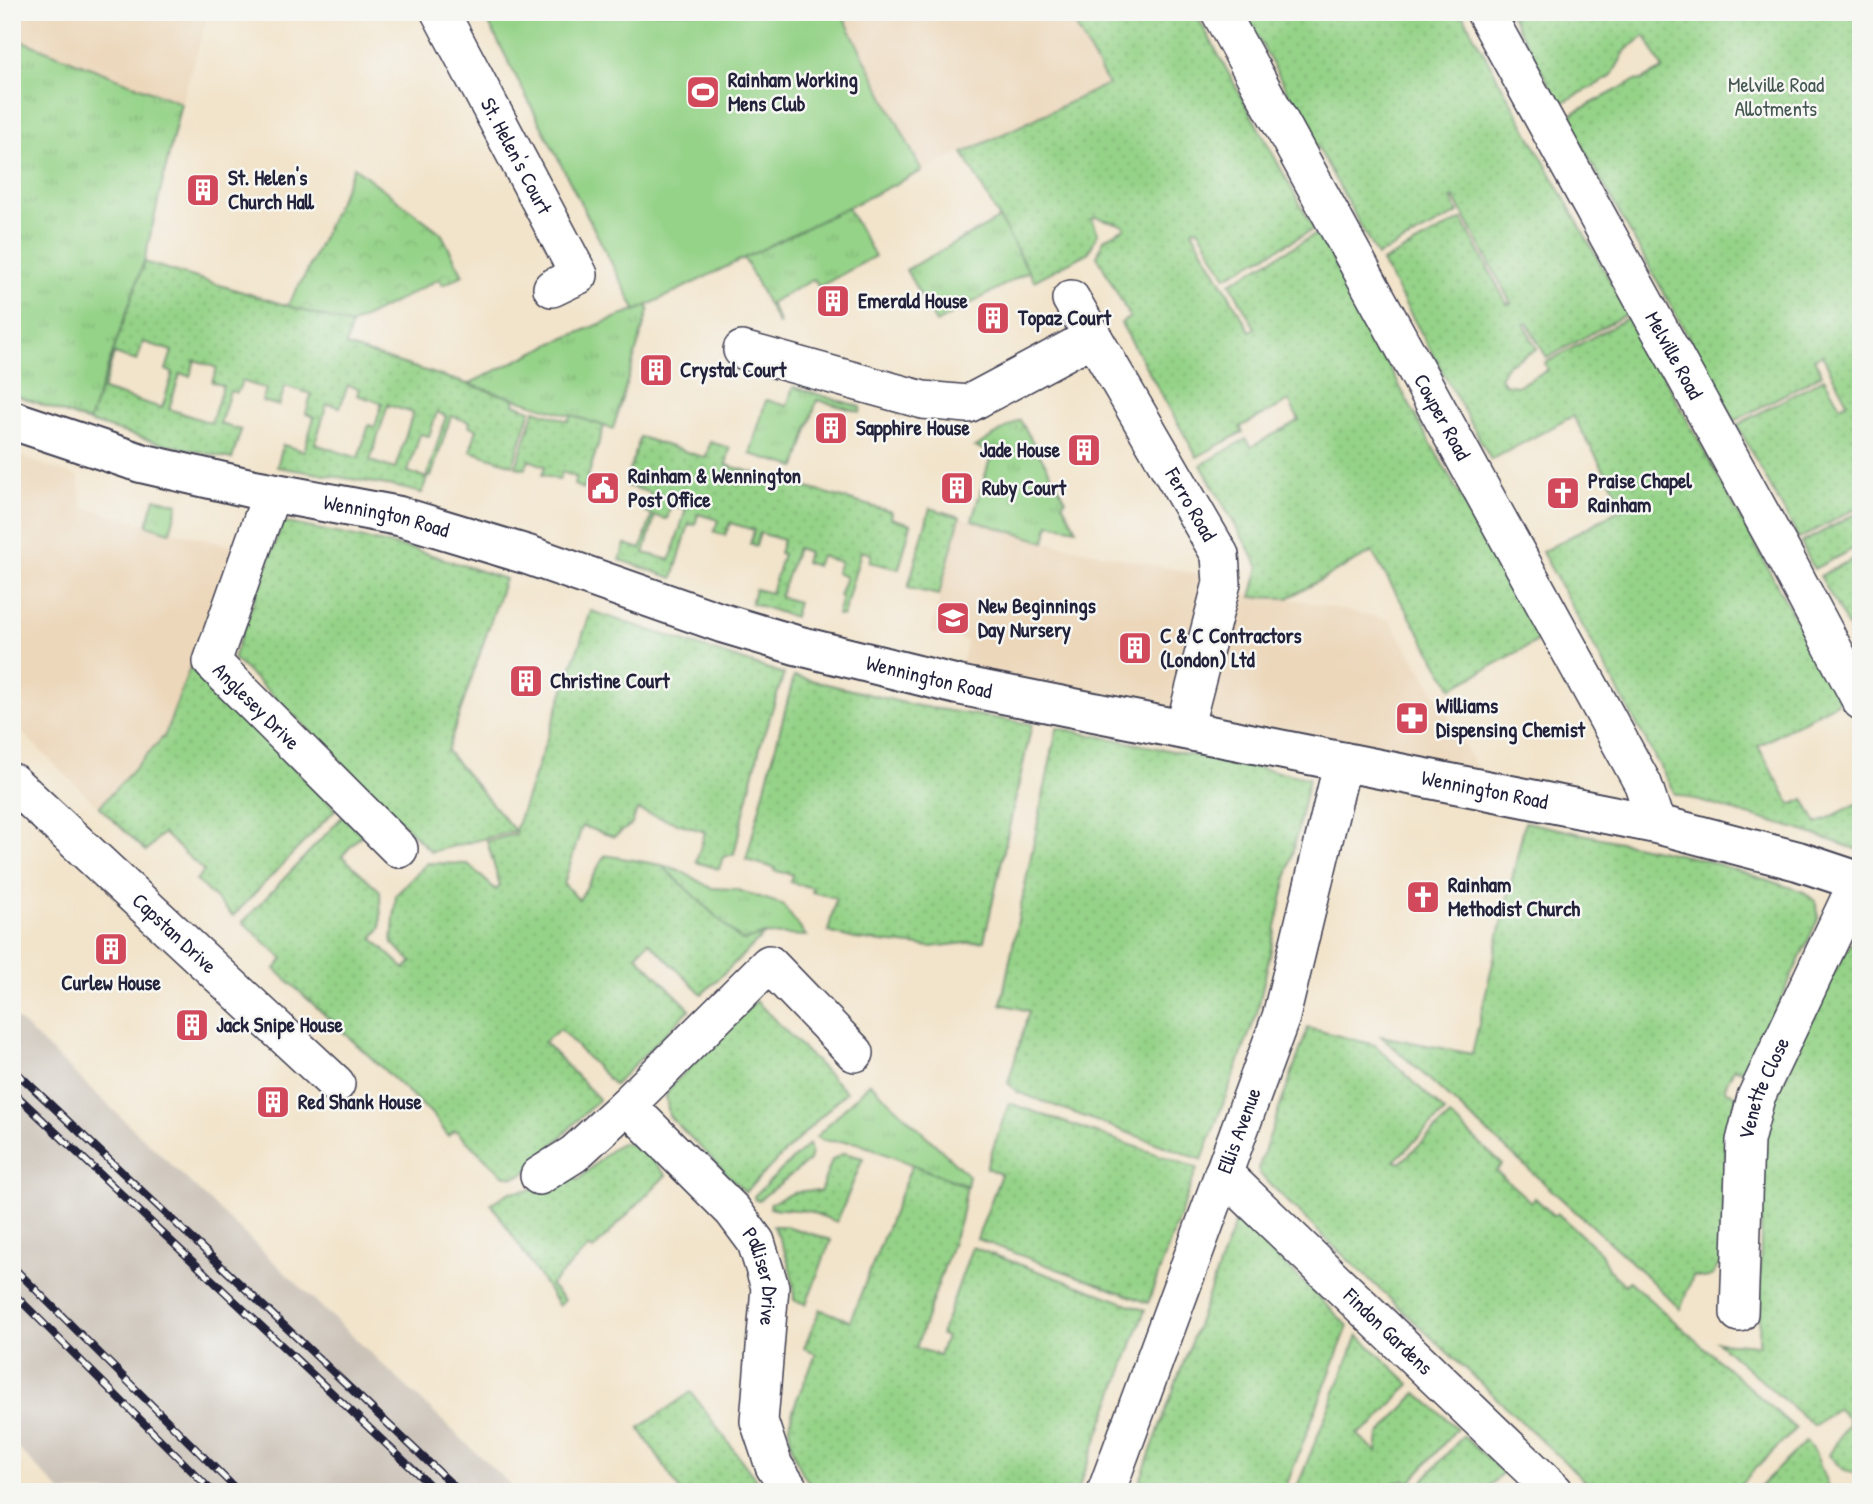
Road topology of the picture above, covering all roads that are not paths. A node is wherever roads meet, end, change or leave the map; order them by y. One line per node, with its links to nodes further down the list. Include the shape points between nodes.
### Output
1 (440, 12): 4 (street, St. Helen's Court, via 579,275)
2 (1220, 12): 14 (street, Cowper Road, via 1643,784)
3 (1485, 12): 10 (street, Melville Road)
4 (552, 288)
5 (1071, 299): 6 (street, Ferro Road)
6 (1093, 337): 7 (street, via 968,404 923,400); 11 (street, Ferro Road, via 1220,555 1222,583)
7 (742, 350)
8 (12, 420): 9 (main road, Wennington Road, via 141,463)
9 (272, 492): 11 (main road, Wennington Road, via 399,516 796,645 958,684); 15 (street, Anglesey Drive, via 212,662)
10 (1861, 701)
11 (1184, 729): 12 (main road, Wennington Road)
12 (1343, 761): 14 (main road, Wennington Road); 20 (street, Ellis Avenue, via 1280,1017)
13 (12, 782): 18 (street, Capstan Drive)
14 (1656, 824): 16 (main road, Wennington Road)
15 (399, 849)
16 (1859, 882): 22 (street, Venette Close, via 1756,1097 1745,1141)
17 (855, 1053): 19 (street, via 769,964)
18 (336, 1084)
19 (627, 1105): 21 (street, via 574,1154); 23 (street, Palliser Drive, via 733,1211 756,1242 770,1287 759,1421 774,1465)
20 (1223, 1173): 24 (street, Ellis Avenue); 25 (street, Findon Gardens)
21 (539, 1176)
22 (1739, 1313)
23 (792, 1492)
24 (1106, 1492)
25 (1555, 1492)

